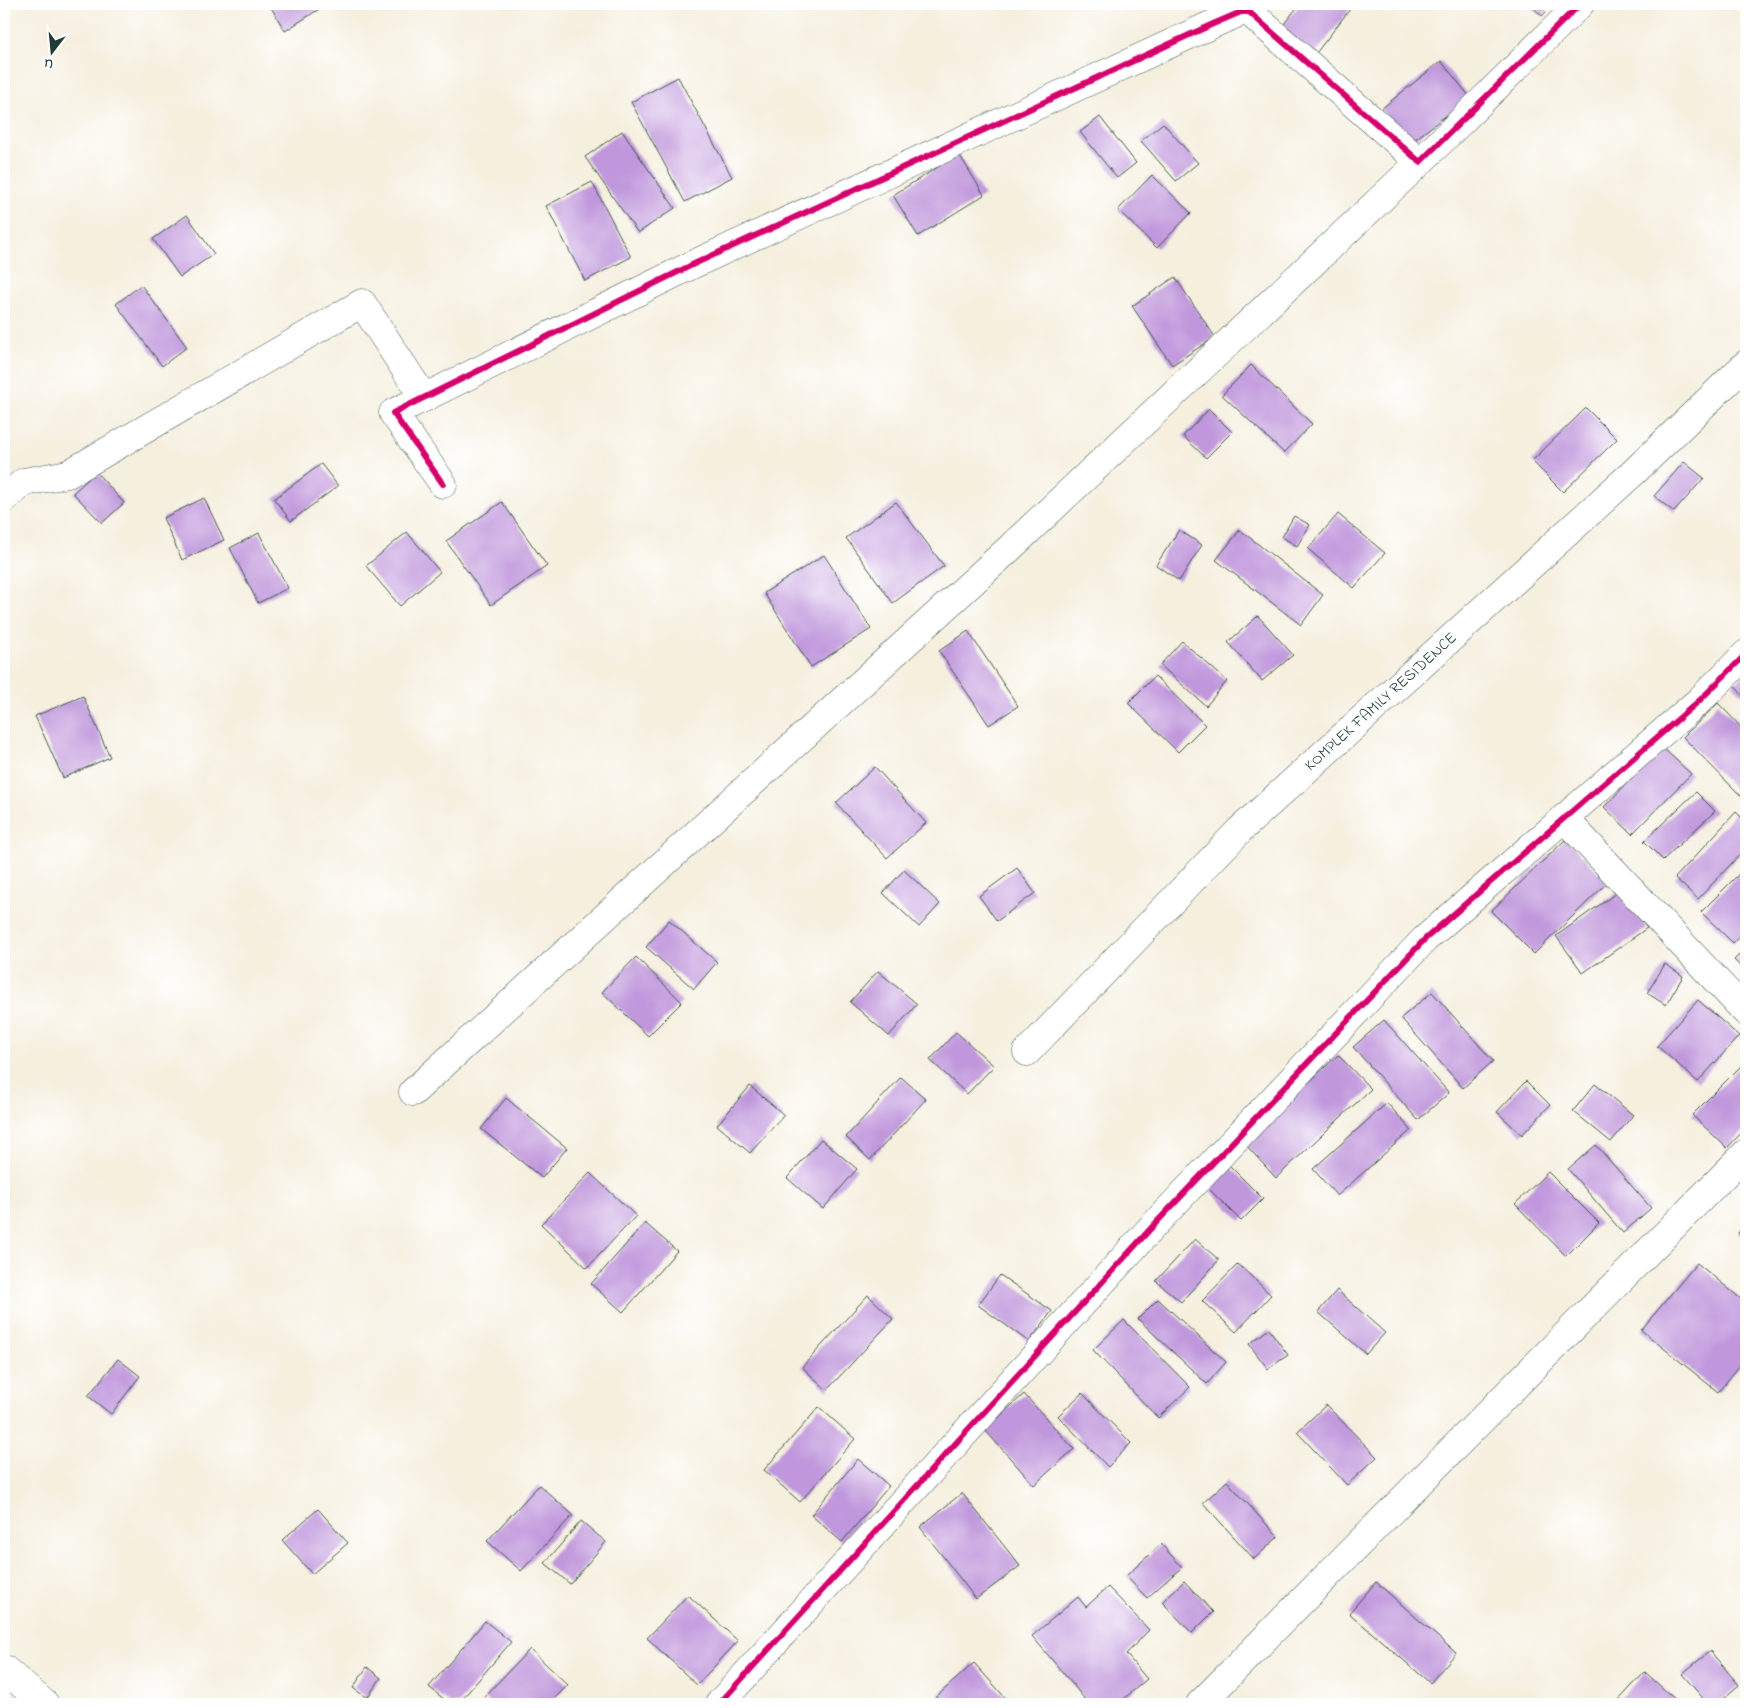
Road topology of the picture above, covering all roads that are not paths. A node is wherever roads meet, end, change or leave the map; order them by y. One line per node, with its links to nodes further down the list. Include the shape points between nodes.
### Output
1 (1580, 4): 2 (street)
2 (1420, 162): 4 (street, via 1249,12 1241,12 694,264); 11 (street, via 1011,547)
3 (1746, 364): 10 (street, KOMPLEK FAMILY RESIDENCE, via 1620,484 1240,830)
4 (424, 398): 5 (street, via 393,413); 6 (street, via 362,303 68,474 24,482)
5 (442, 484)
6 (4, 499)
7 (1746, 654): 8 (street, via 1700,700)
8 (1564, 818): 9 (street); 15 (street, via 1418,946 1153,1226)
9 (1746, 1012)
10 (1028, 1052)
11 (413, 1092)
12 (1746, 1153): 16 (street)
13 (4, 1669): 14 (street)
14 (45, 1704)
15 (720, 1704)
16 (1200, 1704)

